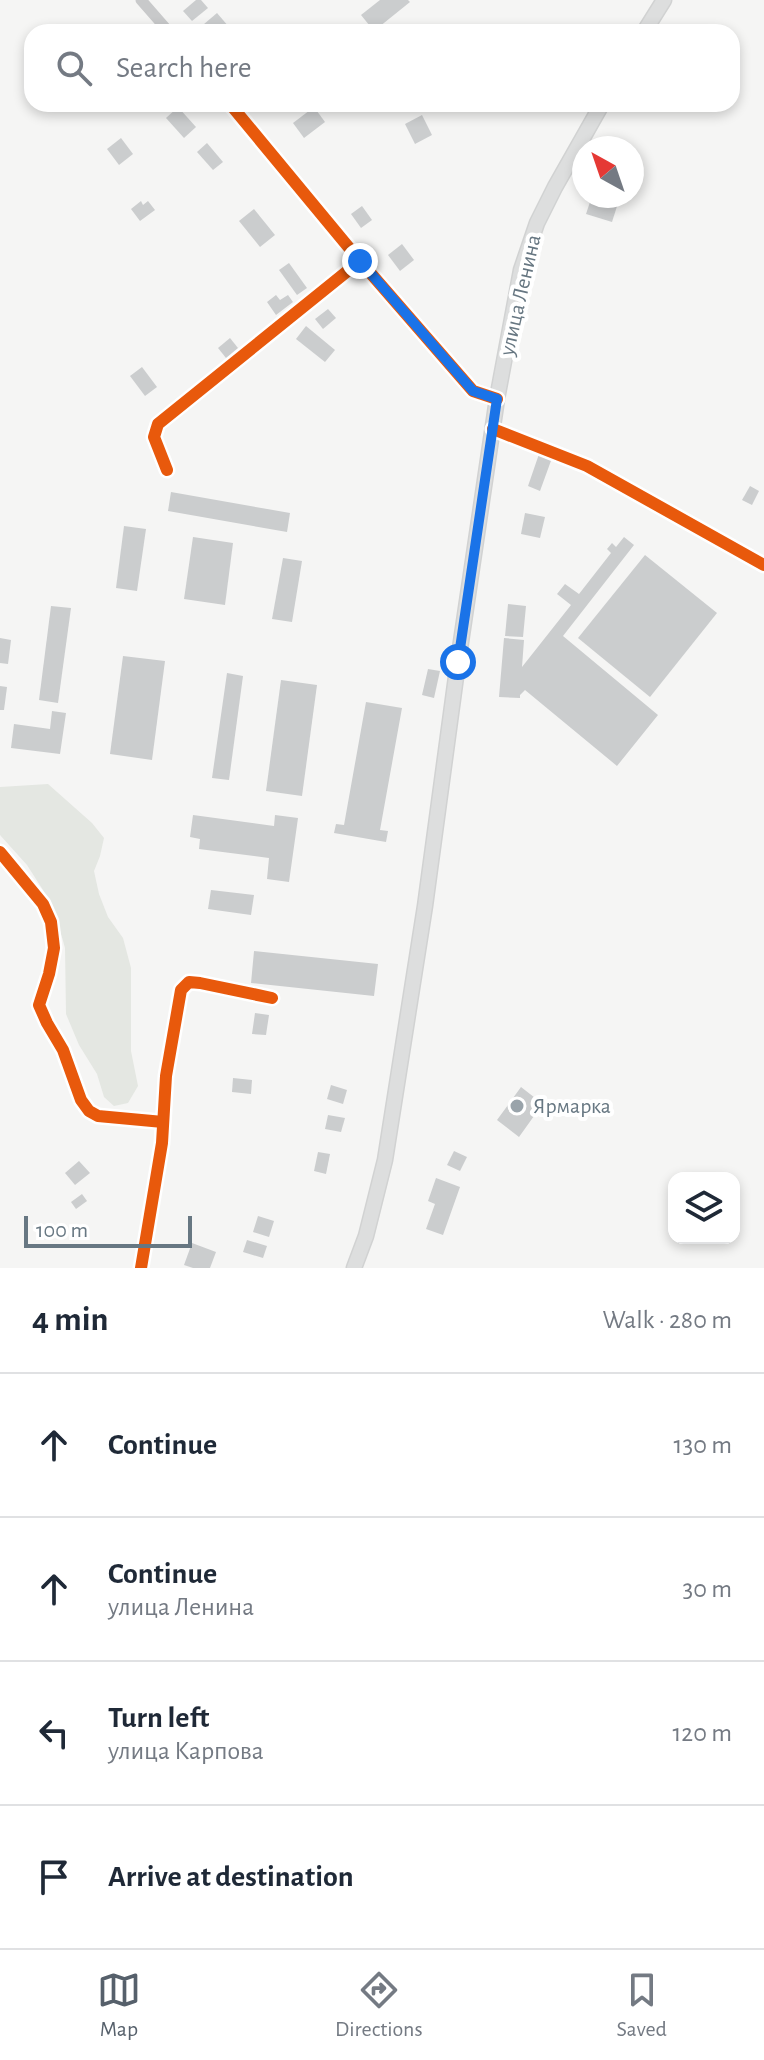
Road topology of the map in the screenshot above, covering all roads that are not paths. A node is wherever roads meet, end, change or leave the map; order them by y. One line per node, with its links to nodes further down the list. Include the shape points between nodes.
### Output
1 (141, 0): 3 (street)
2 (664, 0): 4 (main road)
3 (162, 24)
4 (649, 24)
5 (237, 112): 7 (street)
6 (597, 112): 8 (main road, улица Ленина, via 537,223 521,270)
7 (360, 261): 8 (street, via 473,391); 10 (street, via 158,424 154,437)
8 (497, 399): 9 (main road, улица Ленина)
9 (493, 429): 11 (street, via 587,466); 16 (main road, улица Ленина, via 385,1160)
10 (167, 470)
11 (764, 565)
12 (0, 852): 14 (street, via 43,904 51,922 54,948 39,1005 81,1100 98,1116)
13 (272, 998): 14 (street, via 189,982 181,990)
14 (163, 1122): 15 (street)
15 (141, 1268)
16 (354, 1268)

